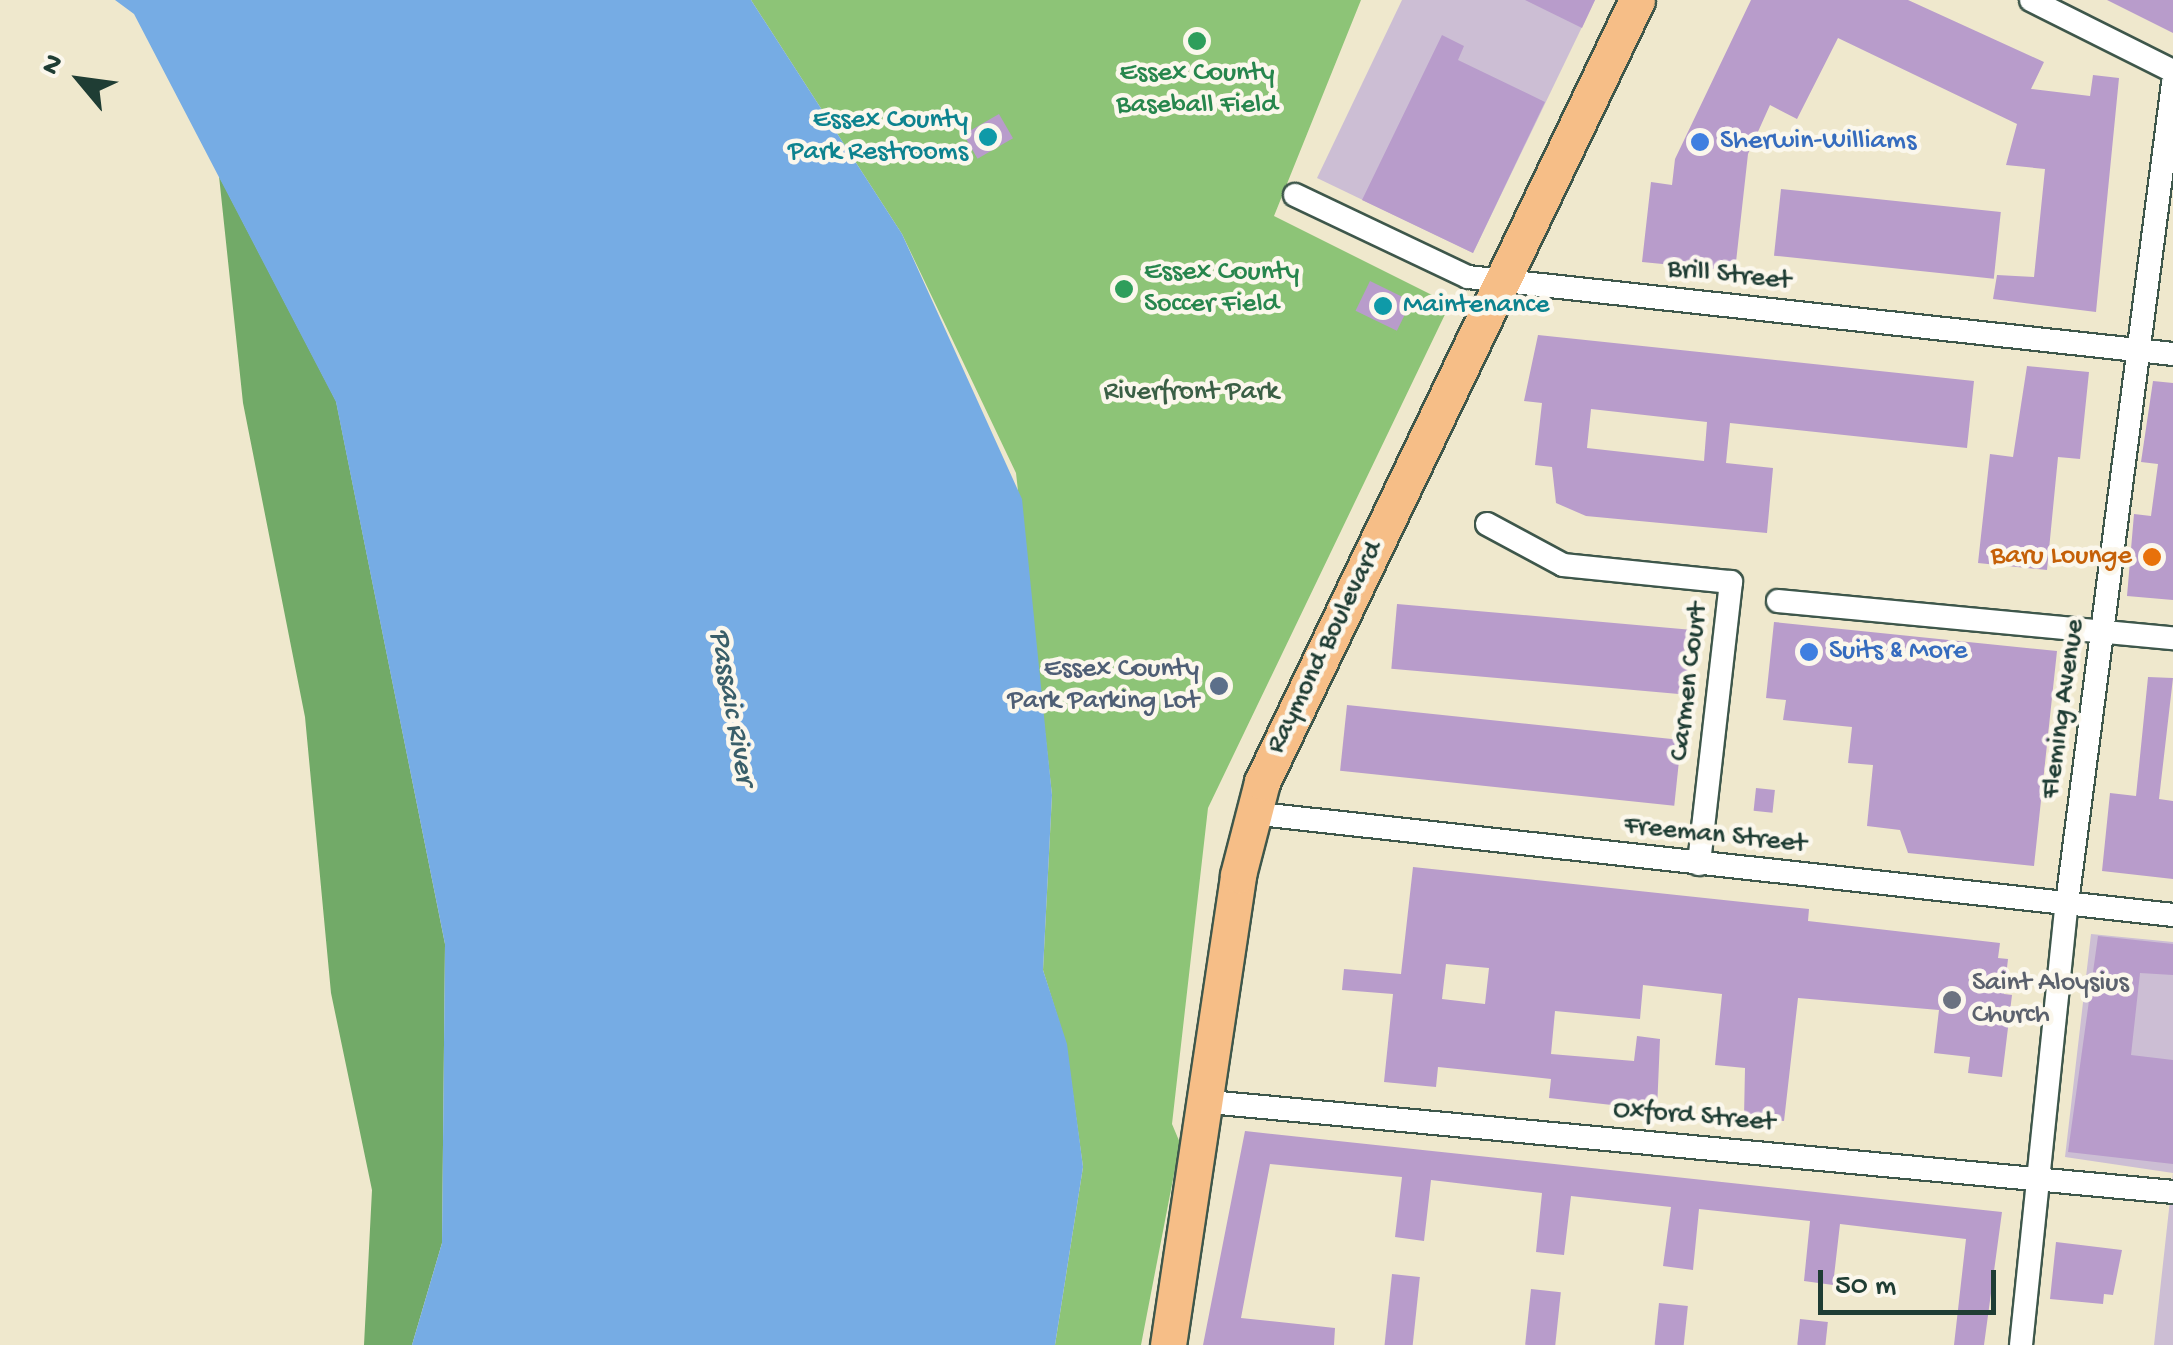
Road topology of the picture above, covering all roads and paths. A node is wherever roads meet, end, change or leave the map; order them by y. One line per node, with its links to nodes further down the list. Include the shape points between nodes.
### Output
1 (1637, 0): 6 (main road, Raymond Boulevard)
2 (2031, 0): 3 (street)
3 (2173, 71)
4 (2173, 83): 7 (street, Fleming Avenue)
5 (1295, 195): 6 (street, Brill Street, via 1468,277)
6 (1503, 280): 7 (street, Brill Street); 13 (main road, Raymond Boulevard)
7 (2139, 351): 8 (street, Brill Street); 11 (street, Fleming Avenue)
8 (2173, 354)
9 (1487, 524): 14 (street, Carmen Court, via 1563,565 1731,582)
10 (1778, 601): 11 (street)
11 (2107, 630): 12 (street); 15 (street, Fleming Avenue)
12 (2173, 638)
13 (1252, 813): 14 (street, Freeman Street); 17 (main road, Raymond Boulevard)
14 (1699, 864): 15 (street, Freeman Street)
15 (2066, 904): 16 (street, Freeman Street); 18 (street, Fleming Avenue)
16 (2173, 915)
17 (1209, 1102): 18 (street, Oxford Street); 20 (main road, Raymond Boulevard)
18 (2035, 1180): 19 (street, Oxford Street); 21 (street, Fleming Avenue)
19 (2173, 1192)
20 (1168, 1345)
21 (2021, 1345)

